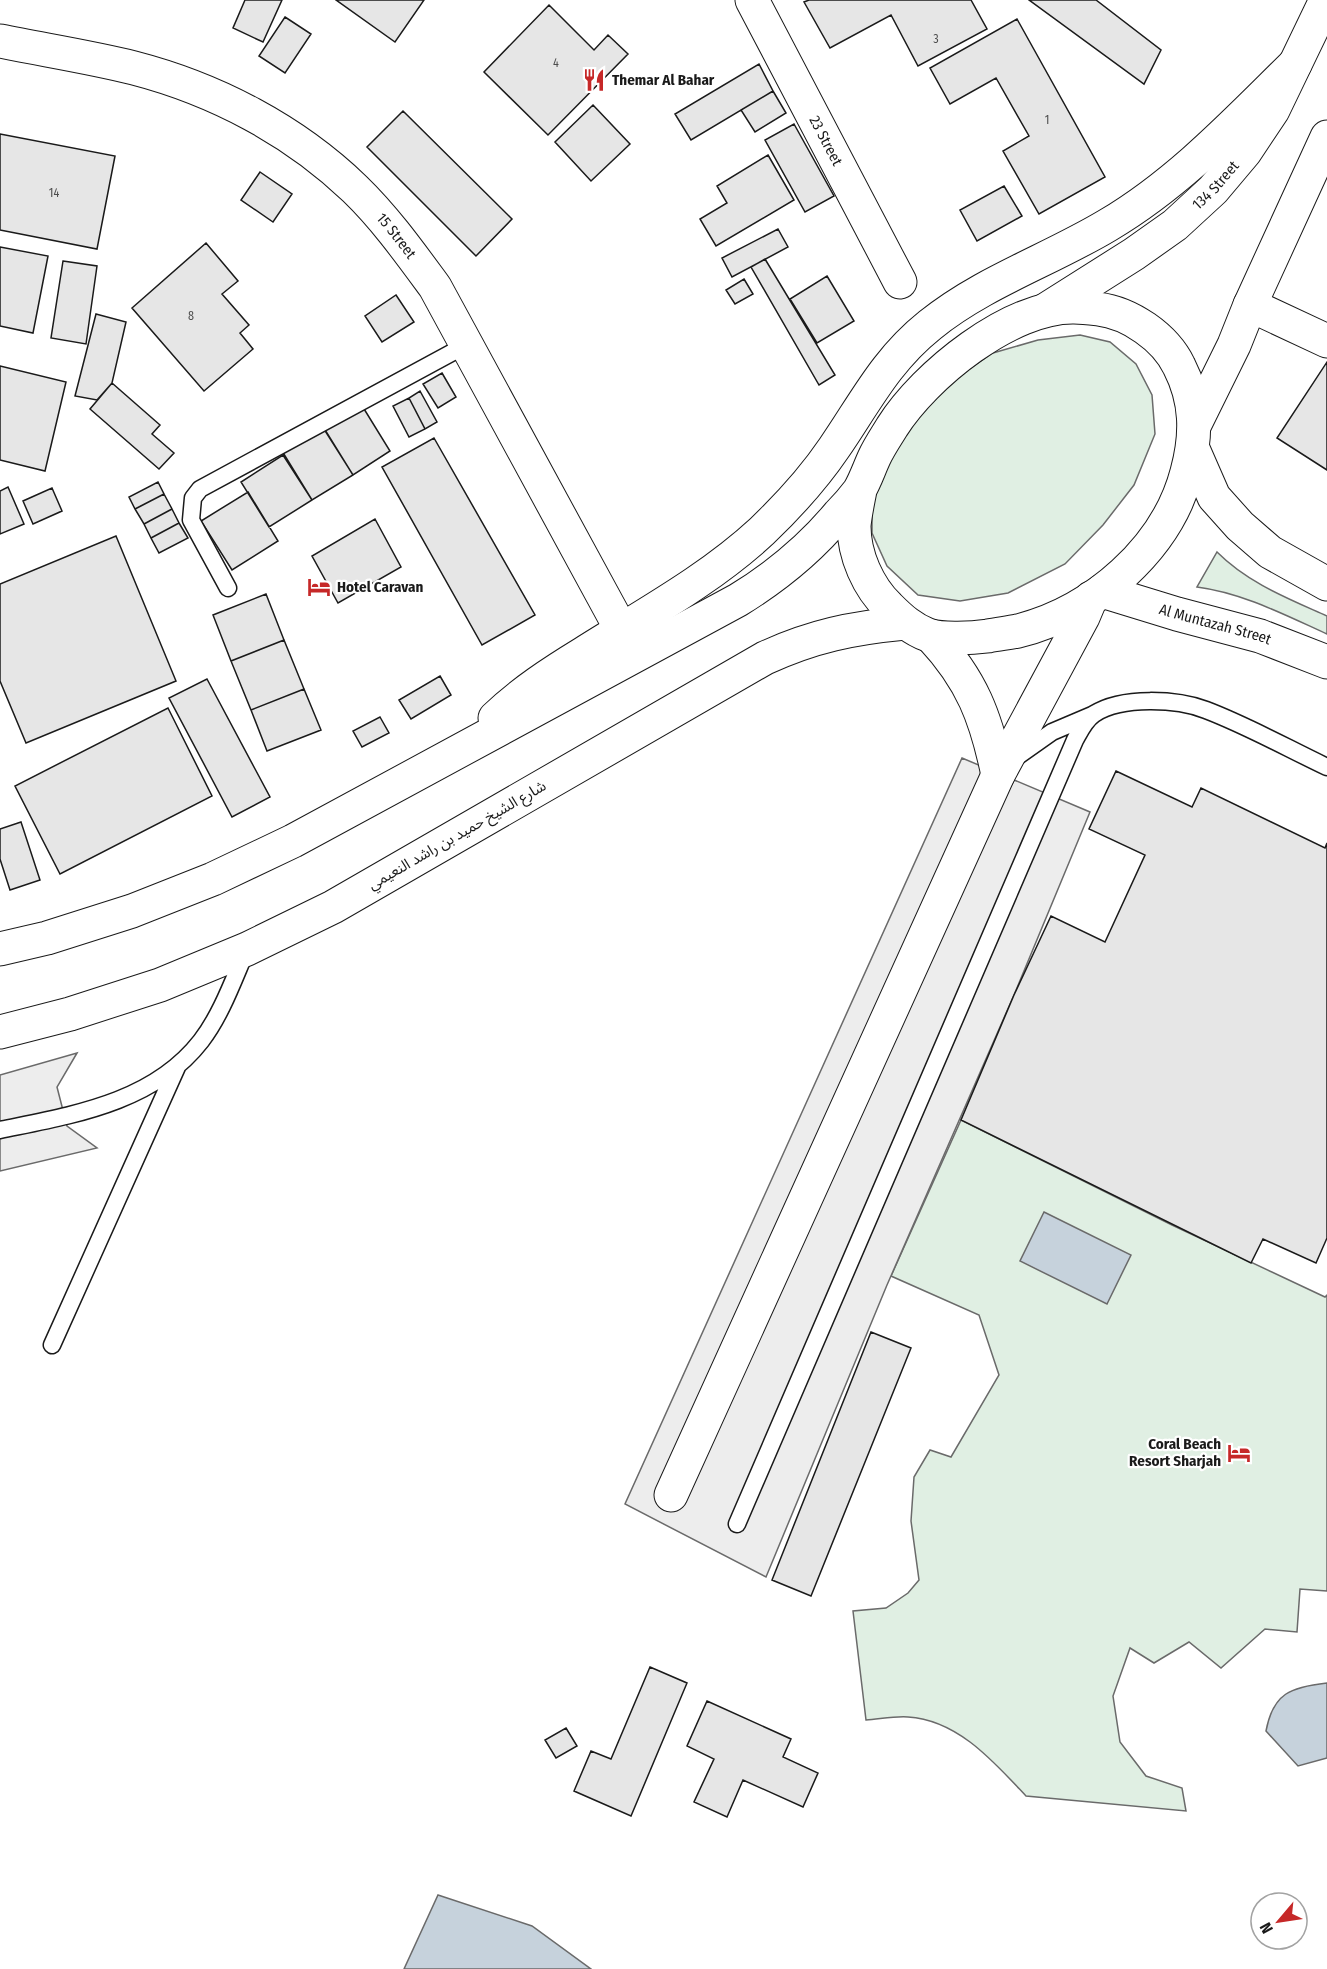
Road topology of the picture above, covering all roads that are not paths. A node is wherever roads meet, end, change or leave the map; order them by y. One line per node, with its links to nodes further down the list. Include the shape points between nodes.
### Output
1 (752, 0): 7 (main road, 23 Street)
2 (1326, 0): 4 (main road, 134 Street)
3 (0, 41): 11 (main road, 15 Street, via 134,68 194,87 252,114 305,148 355,189 398,236 435,287)
4 (1295, 64): 9 (main road, 134 Street, via 1273,110 1213,190 1134,254); 17 (main road, via 1187,167 1137,207 1083,240 959,303 929,326 883,373 834,447 787,506 702,579)
5 (1327, 137): 6 (main road)
6 (1317, 182): 8 (main road)
7 (900, 282)
8 (1250, 305): 10 (main road); 12 (main road)
9 (1040, 313): 12 (main road, via 1071,306 1103,309 1132,320 1158,338 1178,363 1191,392); 13 (main road, via 1006,325 974,345 917,394 894,423)
10 (1327, 340)
11 (466, 345): 15 (lane, via 200,489 193,498 191,520); 17 (main road, 15 Street)
12 (1194, 437): 14 (main road, via 1214,497 1240,526 1270,552); 16 (main road, via 1182,490 1164,527 1138,559)
13 (860, 489): 18 (main road, via 854,526 861,563 878,597); 21 (main road, via 817,539 766,583)
14 (1327, 584)
15 (228, 588)
16 (1096, 595): 18 (main road, شارع الشيخ حميد بن راشد النعيمي, via 1019,631 975,638); 19 (main road, Al Muntazah Street, via 1260,636); 23 (main road)
17 (621, 629): 21 (main road, via 527,690)
18 (918, 629): 23 (main road, via 954,662 976,699); 25 (main road, شارع الشيخ حميد بن راشد النعيمي, via 846,629 765,658 333,907)
19 (1327, 662)
20 (1094, 714): 22 (lane, via 1133,703 1182,704 1206,710); 23 (lane, via 1032,744); 31 (lane, via 1075,740)
21 (466, 749): 24 (main road, via 213,879 132,911)
22 (1327, 767)
23 (998, 775): 30 (main road)
24 (0, 949)
25 (247, 949): 26 (main road, شارع الشيخ حميد بن راشد النعيمي, via 160,985); 27 (lane, via 202,1040)
26 (0, 1032)
27 (178, 1066): 28 (lane, via 148,1087 115,1101 76,1114); 29 (lane)
28 (0, 1130)
29 (52, 1345)
30 (671, 1495)
31 (737, 1524)

